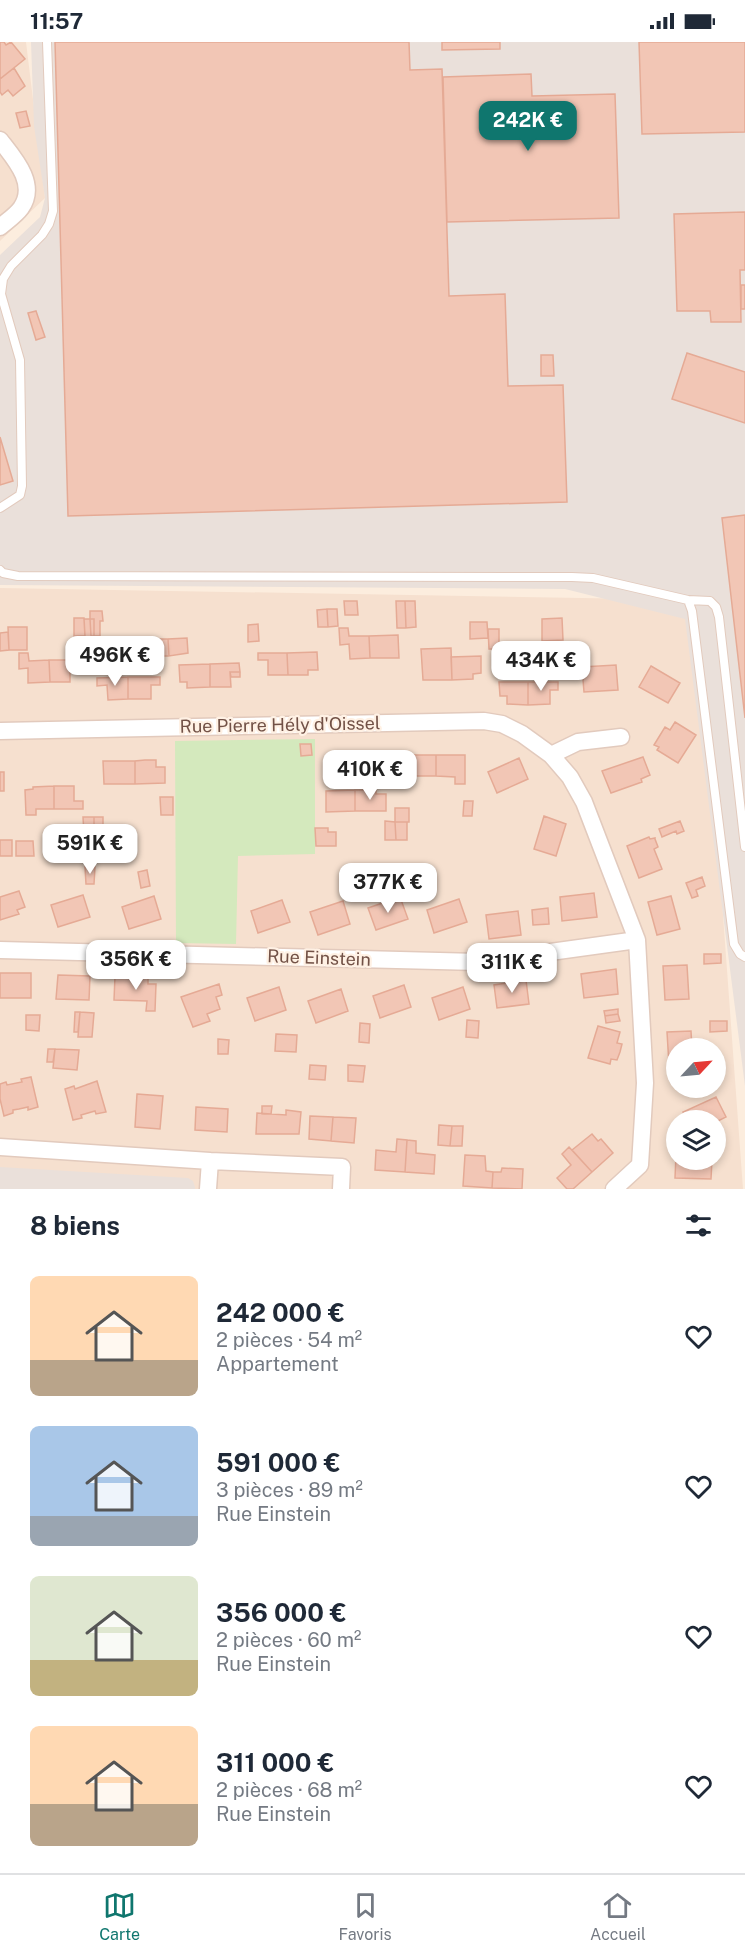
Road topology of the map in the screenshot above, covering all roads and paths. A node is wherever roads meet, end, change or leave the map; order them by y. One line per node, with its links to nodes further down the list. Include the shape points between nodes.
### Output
1 (47, 42): 4 (lane, via 53,211 42,235 3,279 1,294 20,360 22,486 20,495)
2 (0, 140): 3 (street, via 22,170 28,194 21,208)
3 (0, 227)
4 (0, 508)
5 (0, 570): 6 (lane, via 18,576 572,577 593,578)
6 (688, 600): 10 (lane, via 710,601 719,617); 13 (lane, via 734,944)
7 (0, 730): 9 (street, Rue Pierre Hély d'Oissel, via 484,721 512,729)
8 (621, 737): 9 (street, via 578,742)
9 (551, 755): 11 (street, Rue Pierre Hély d'Oissel, via 584,801)
10 (745, 847)
11 (637, 940): 12 (street, Rue Einstein, via 478,962); 18 (street, Rue Pierre Hély d'Oissel, via 645,1083 640,1165)
12 (0, 950)
13 (745, 957)
14 (0, 1147): 15 (street)
15 (210, 1161): 16 (street); 17 (street, via 342,1167)
16 (208, 1189)
17 (341, 1189)
18 (614, 1189)

